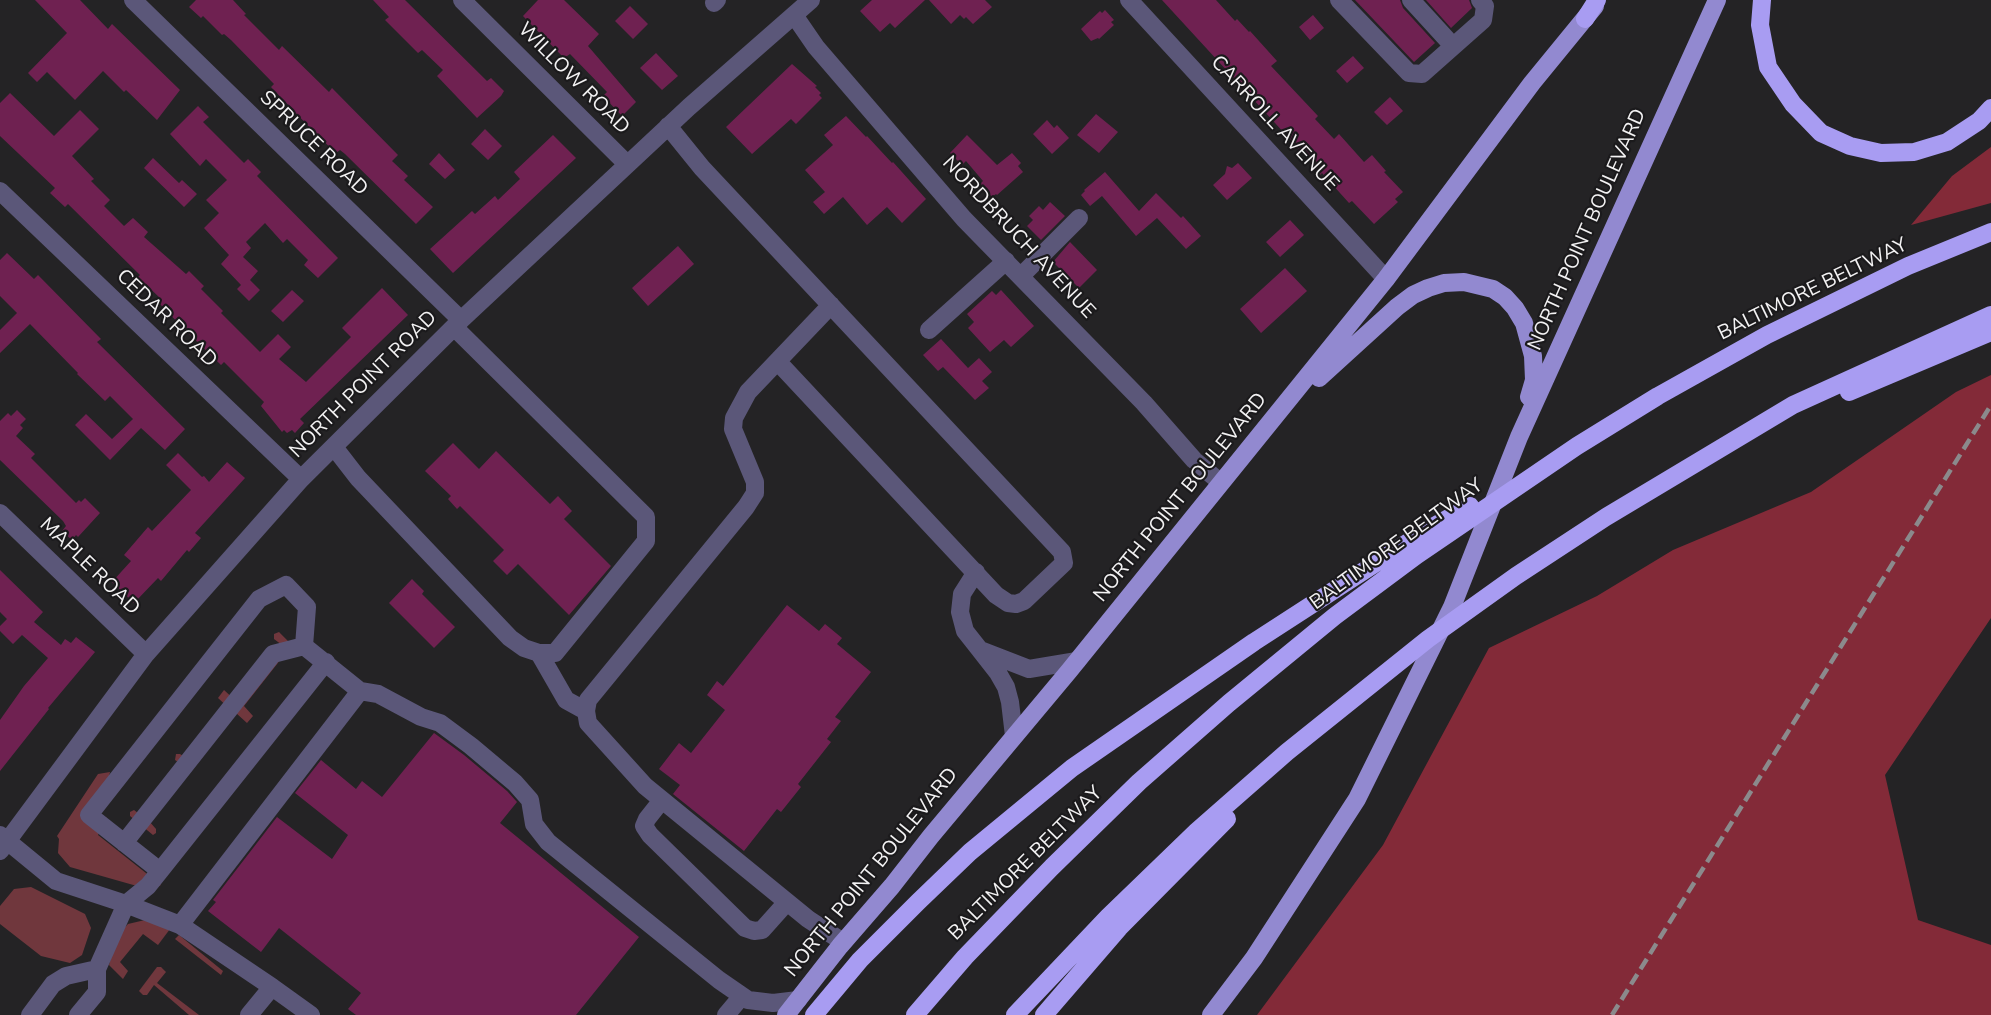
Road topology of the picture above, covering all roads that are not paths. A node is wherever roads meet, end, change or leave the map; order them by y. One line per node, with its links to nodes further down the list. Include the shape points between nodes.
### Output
1 (133, 0): 24 (street, SPRUCE ROAD)
2 (462, 0): 16 (street, WILLOW ROAD)
3 (811, 0): 11 (street, NORTH POINT ROAD)
4 (1129, 0): 22 (street, CARROLL AVENUE)
5 (1340, 0): 13 (street, via 1409,73 1422,74)
6 (1411, 0): 13 (street)
7 (1480, 0): 13 (street, via 1485,6 1483,20)
8 (1598, 0): 12 (highway)
9 (1717, 0): 29 (main road, NORTH POINT BOULEVARD)
10 (1762, 0): 14 (highway, via 1761,25 1768,67 1793,105 1821,133 1850,146 1881,153 1914,152 1947,142)
11 (794, 15): 15 (street, NORTH POINT ROAD); 20 (street, NORDBRUCH AVENUE, via 816,47 964,219)
12 (1585, 19): 22 (main road, NORTH POINT BOULEVARD)
13 (1453, 46)
14 (1991, 108)
15 (668, 126): 16 (street, NORTH POINT ROAD); 23 (street, via 702,168)
16 (627, 164): 24 (street, NORTH POINT ROAD)
17 (0, 191): 33 (street, CEDAR ROAD)
18 (1079, 218): 21 (street)
19 (1991, 232): 30 (highway, BALTIMORE BELTWAY, via 1908,266 1767,335)
20 (1006, 261): 21 (street, NORDBRUCH AVENUE); 26 (street)
21 (1021, 276): 34 (street, NORDBRUCH AVENUE, via 1194,460)
22 (1386, 279): 28 (main road, NORTH POINT BOULEVARD)
23 (831, 305): 27 (street); 36 (street, via 1062,552 1064,563 1016,604 996,595)
24 (458, 324): 31 (street, NORTH POINT ROAD); 39 (street, SPRUCE ROAD, via 646,518 646,541 555,653)
25 (1987, 325): 32 (highway, via 1920,361); 32 (highway, via 1793,405)
26 (928, 330)
27 (778, 362): 36 (street); 45 (street, via 748,392 734,418 755,493 588,700)
28 (1273, 420): 29 (main road, via 1413,295 1444,283 1464,282 1493,289 1505,297 1524,323 1534,380); 34 (main road, NORTH POINT BOULEVARD)
29 (1519, 437): 69 (main road, NORTH POINT BOULEVARD, via 1452,607 1357,799 1254,958)
30 (1576, 446): 65 (highway, via 1427,530 1090,755 970,852 860,960); 66 (highway, BALTIMORE BELTWAY, via 1417,555 1229,703 1139,782 1044,875)
31 (334, 447): 33 (street, NORTH POINT ROAD); 39 (street, via 358,478 510,638)
32 (1687, 467): 43 (highway, via 1516,576)
33 (301, 479): 40 (street, NORTH POINT ROAD)
34 (1220, 482): 41 (main road, NORTH POINT BOULEVARD)
35 (0, 513): 40 (street, MAPLE ROAD)
36 (975, 572): 38 (street, via 962,594 960,612 965,631)
37 (304, 646): 42 (street); 49 (street, via 273,654); 49 (street, via 307,607 286,585 259,599 89,815)
38 (980, 650): 41 (street, via 1029,669); 46 (street, via 1006,687)
39 (540, 653): 45 (street, via 566,700)
40 (147, 654): 48 (street, NORTH POINT ROAD)
41 (1077, 661): 46 (main road, NORTH POINT BOULEVARD)
42 (326, 662): 44 (street); 50 (street)
43 (1363, 689): 67 (highway, via 1197,831); 68 (highway, via 1119,928)
44 (360, 691): 53 (street); 57 (street, via 378,694 440,723 471,746 530,800 534,824 548,842)
45 (586, 711): 47 (street, via 588,723)
46 (1014, 736): 54 (main road, NORTH POINT BOULEVARD)
47 (662, 800): 51 (street); 51 (street, via 644,826 745,928 762,930)
48 (2, 842): 52 (street, via 56,881)
49 (124, 843): 50 (street)
50 (160, 871): 52 (street)
51 (787, 902): 54 (street)
52 (126, 904): 53 (street); 55 (street)
53 (180, 925): 56 (street)
54 (843, 942): 58 (main road, NORTH POINT BOULEVARD)
55 (97, 969): 59 (street, via 66,976 53,984); 60 (street, via 97,992)
56 (272, 987): 61 (street); 62 (street)
57 (742, 996): 58 (street, via 773,1004); 63 (street)
58 (798, 1000): 64 (main road, NORTH POINT BOULEVARD)
59 (30, 1015)
60 (78, 1015)
61 (249, 1015)
62 (311, 1015)
63 (726, 1015)
64 (786, 1015)
65 (814, 1015)
66 (915, 1015)
67 (1015, 1015)
68 (1044, 1015)
69 (1211, 1015)

